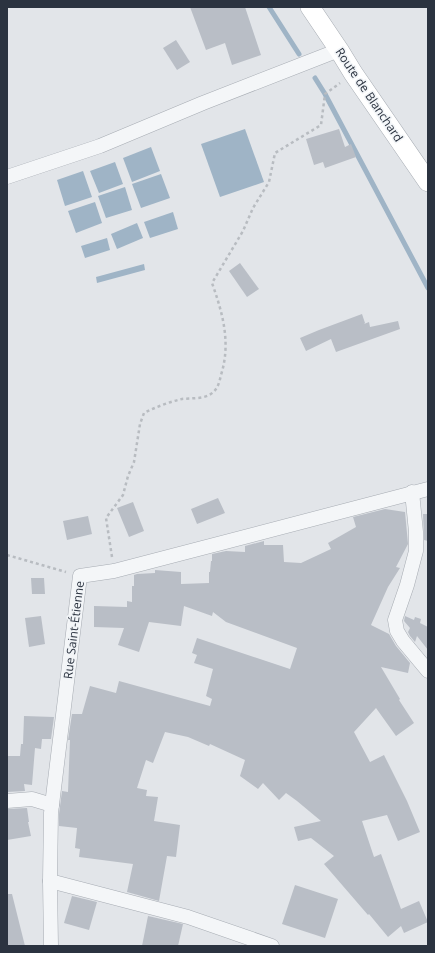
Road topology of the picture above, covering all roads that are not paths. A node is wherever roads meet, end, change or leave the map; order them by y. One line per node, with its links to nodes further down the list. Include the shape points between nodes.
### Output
1 (310, 7): 2 (street, Route de Blanchard)
2 (340, 50): 3 (street, via 202,103 100,146); 4 (street, Route de Blanchard, via 353,74)
3 (7, 177)
4 (428, 182)
5 (428, 489): 6 (street, Rue Saint-Étienne)
6 (412, 492): 7 (street, via 416,551 394,620 403,641); 9 (street, Rue Saint-Étienne, via 114,571 80,576)
7 (428, 671)
8 (7, 801): 9 (street, via 32,799)
9 (52, 805): 10 (street, Rue Saint-Étienne)
10 (50, 881): 11 (street, Rue Saint-Étienne); 12 (street, via 188,917)
11 (51, 946)
12 (272, 946)

